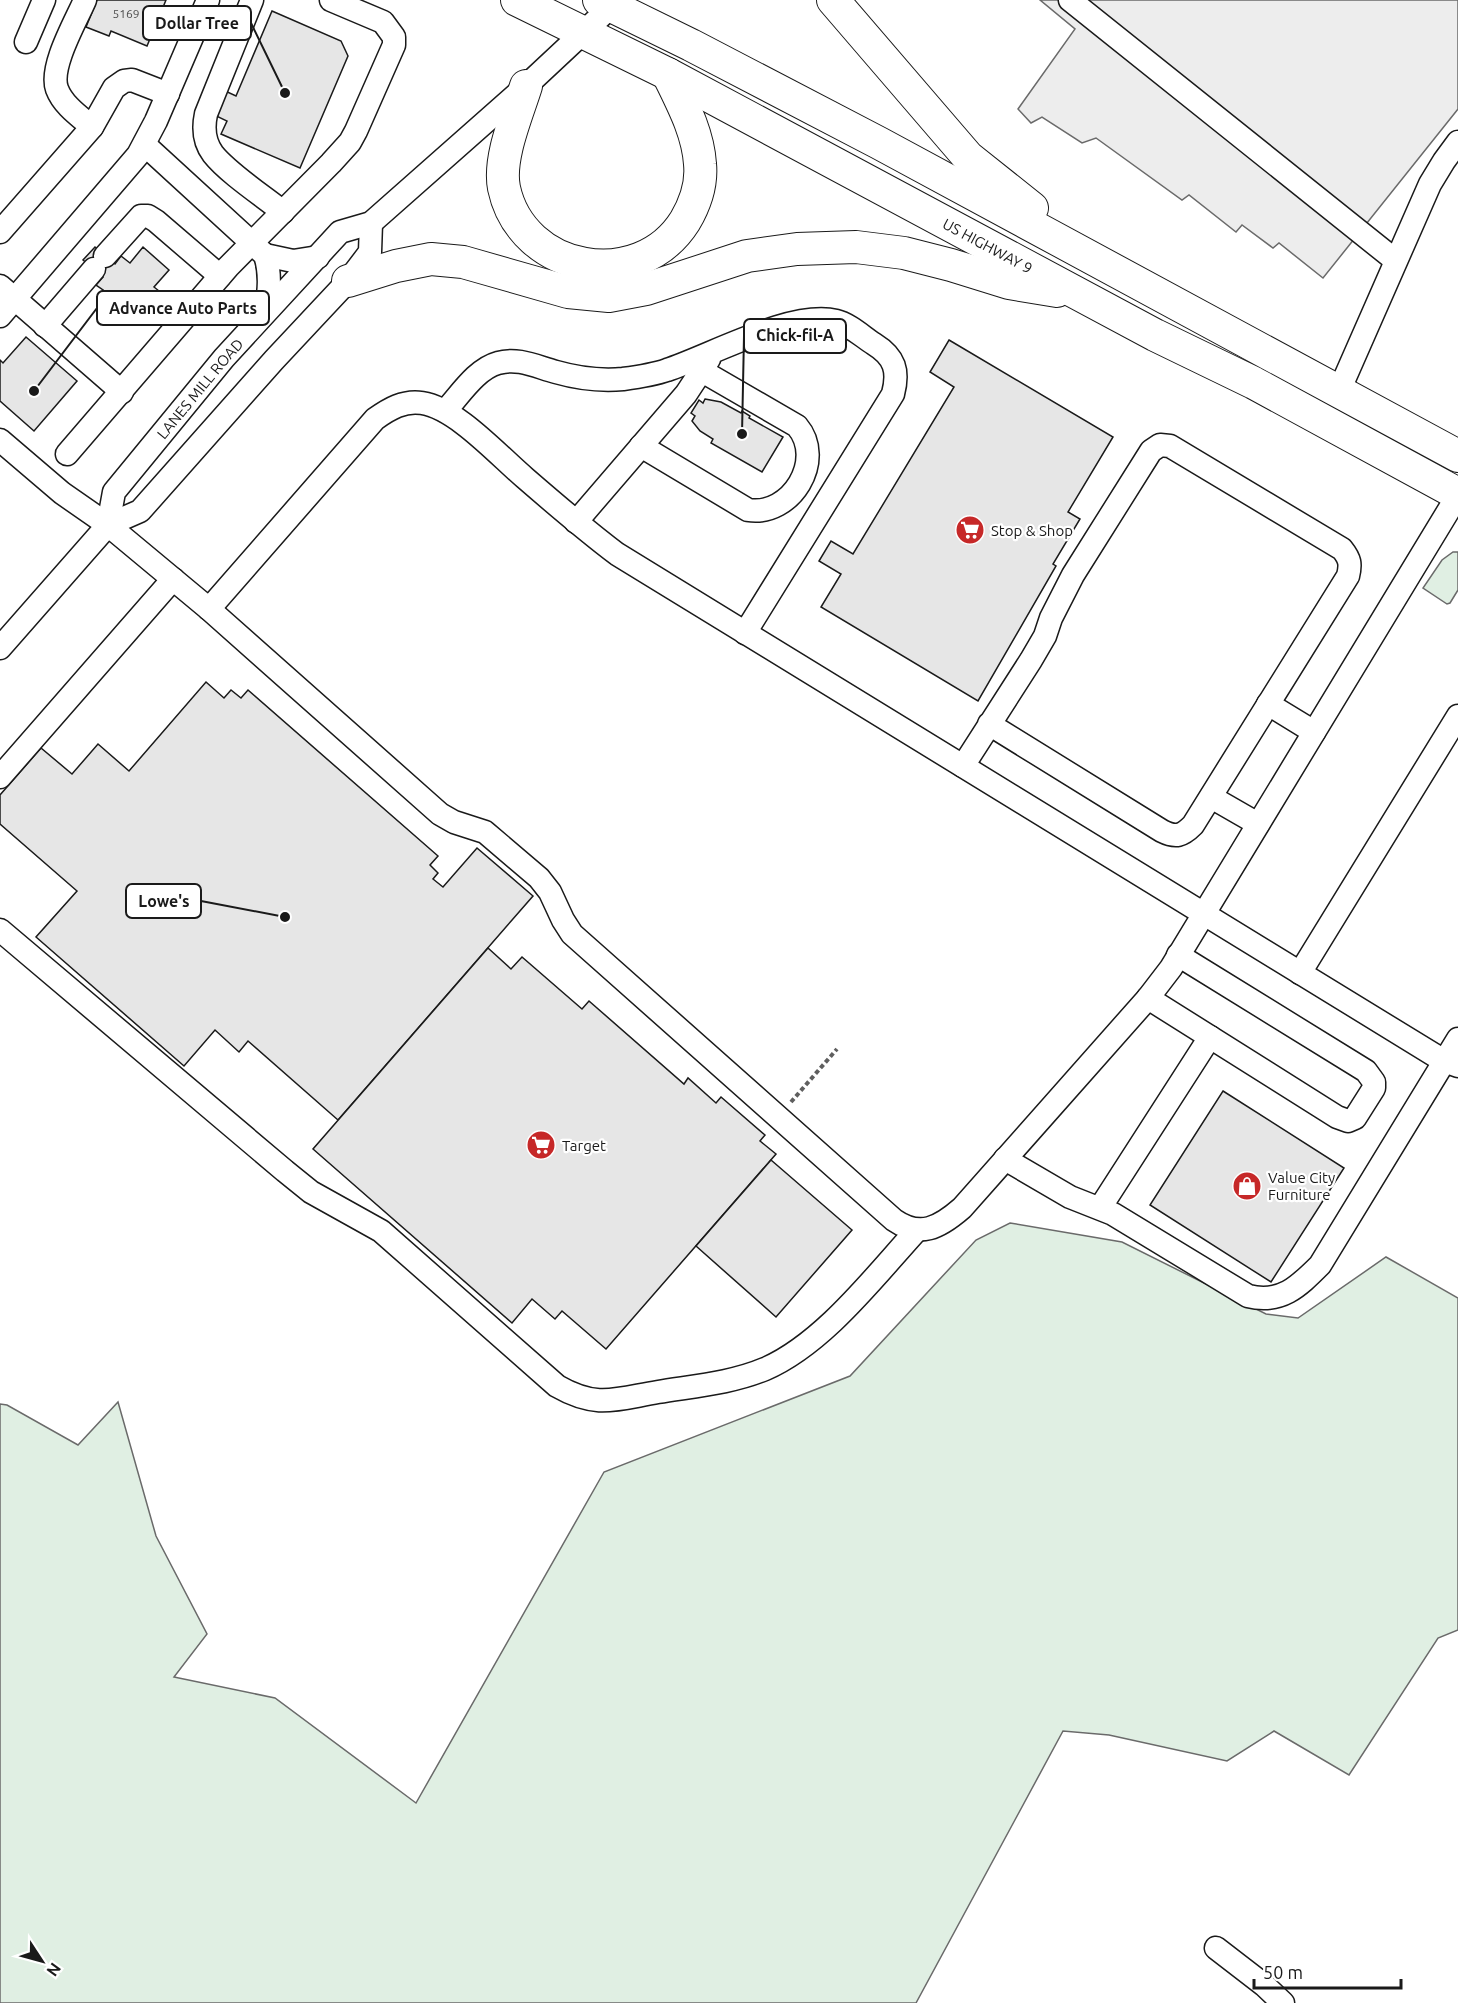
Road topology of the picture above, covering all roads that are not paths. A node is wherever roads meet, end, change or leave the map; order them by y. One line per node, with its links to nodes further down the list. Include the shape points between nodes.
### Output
1 (44, 0): 11 (street)
2 (85, 0): 15 (street, via 57,65 55,80 66,104)
3 (208, 0): 14 (street)
4 (252, 0): 18 (street, via 203,127 212,153)
5 (331, 0): 18 (street, via 383,22 394,37 394,45 350,142)
6 (517, 0): 10 (highway, US HIGHWAY 9)
7 (833, 0): 23 (highway, via 968,157)
8 (1070, 0): 24 (street)
9 (609, 2): 10 (street, LANES MILL ROAD); 23 (highway)
10 (584, 33): 12 (highway, US HIGHWAY 9); 13 (street, LANES MILL ROAD)
11 (26, 42)
12 (668, 74): 13 (highway, via 699,151 698,190 692,210 662,247 616,265 578,263 555,255 536,241 508,202 504,163); 27 (highway, US HIGHWAY 9)
13 (526, 86): 19 (street, LANES MILL ROAD)
14 (168, 94): 15 (street, via 132,80 124,81 114,88); 17 (street)
15 (92, 127): 20 (street)
16 (1458, 142): 24 (street, via 1431,184)
17 (145, 145): 21 (street); 28 (street, via 126,171)
18 (283, 212): 21 (street)
19 (371, 223): 22 (street, LANES MILL ROAD, via 340,232); 26 (street, via 369,252)
20 (0, 232)
21 (259, 249): 22 (street, via 293,261); 25 (street); 29 (street, via 269,268)
22 (318, 257): 29 (street, LANES MILL ROAD)
23 (1095, 260): 32 (highway)
24 (1395, 260): 32 (street)
25 (220, 276): 30 (street, via 156,220 141,216); 33 (street)
26 (348, 280): 27 (highway, via 431,259 463,262 568,292 609,296 646,289 747,256 856,247 904,253 1009,283); 41 (street, via 140,511)
27 (1081, 295): 39 (highway, US HIGHWAY 9)
28 (5, 300): 30 (street)
29 (266, 311): 41 (street, LANES MILL ROAD, via 114,492)
30 (45, 326): 33 (street)
31 (707, 362): 34 (street, via 610,380 572,376 527,363 501,362 478,374); 36 (street, via 686,394); 36 (street, via 804,433 809,459 796,488 774,507 760,512 748,510); 44 (street, via 775,328 829,320 838,321 884,350 891,359 896,381 892,394)
32 (1339, 391): 38 (highway)
33 (122, 392): 37 (street)
34 (445, 411): 40 (street); 43 (street, via 411,403 389,409 375,419)
35 (0, 440): 41 (street, via 62,494)
36 (641, 446): 40 (street)
37 (67, 454)
38 (1458, 456)
39 (1458, 494): 49 (street)
40 (576, 522): 44 (street, via 617,554)
41 (108, 525): 42 (street); 45 (street)
42 (173, 579): 43 (street); 51 (street)
43 (209, 609): 64 (street, via 440,814 485,832 539,878 568,930 894,1220)
44 (746, 633): 50 (street)
45 (0, 648)
46 (1268, 704): 48 (street, via 1348,576 1349,557 1342,549 1170,446 1160,445 1151,451 1073,575 1045,636); 49 (street); 52 (street)
47 (1458, 716): 57 (street)
48 (989, 724): 50 (street); 52 (street, via 1173,837 1193,825)
49 (1314, 732): 53 (street)
50 (963, 766): 54 (street)
51 (0, 777)
52 (1211, 797): 53 (street)
53 (1258, 824): 54 (street)
54 (1203, 914): 56 (street); 57 (street)
55 (0, 930): 64 (street, via 311,1192 381,1231 557,1386 584,1399 611,1400 738,1378 766,1368 812,1340)
56 (1178, 955): 58 (street); 59 (street, via 1366,1071 1374,1088 1355,1118 1348,1121)
57 (1300, 973): 61 (street)
58 (1148, 998): 59 (street); 62 (street)
59 (1210, 1037): 63 (street)
60 (1458, 1039): 61 (street)
61 (1451, 1063): 63 (street, via 1320,1265 1288,1293 1261,1299 1248,1296)
62 (1005, 1159): 63 (street, via 1060,1191); 64 (street, via 954,1215 927,1230)
63 (1100, 1208)
64 (916, 1231)
65 (1216, 1948): 66 (street)
66 (1282, 2003)

